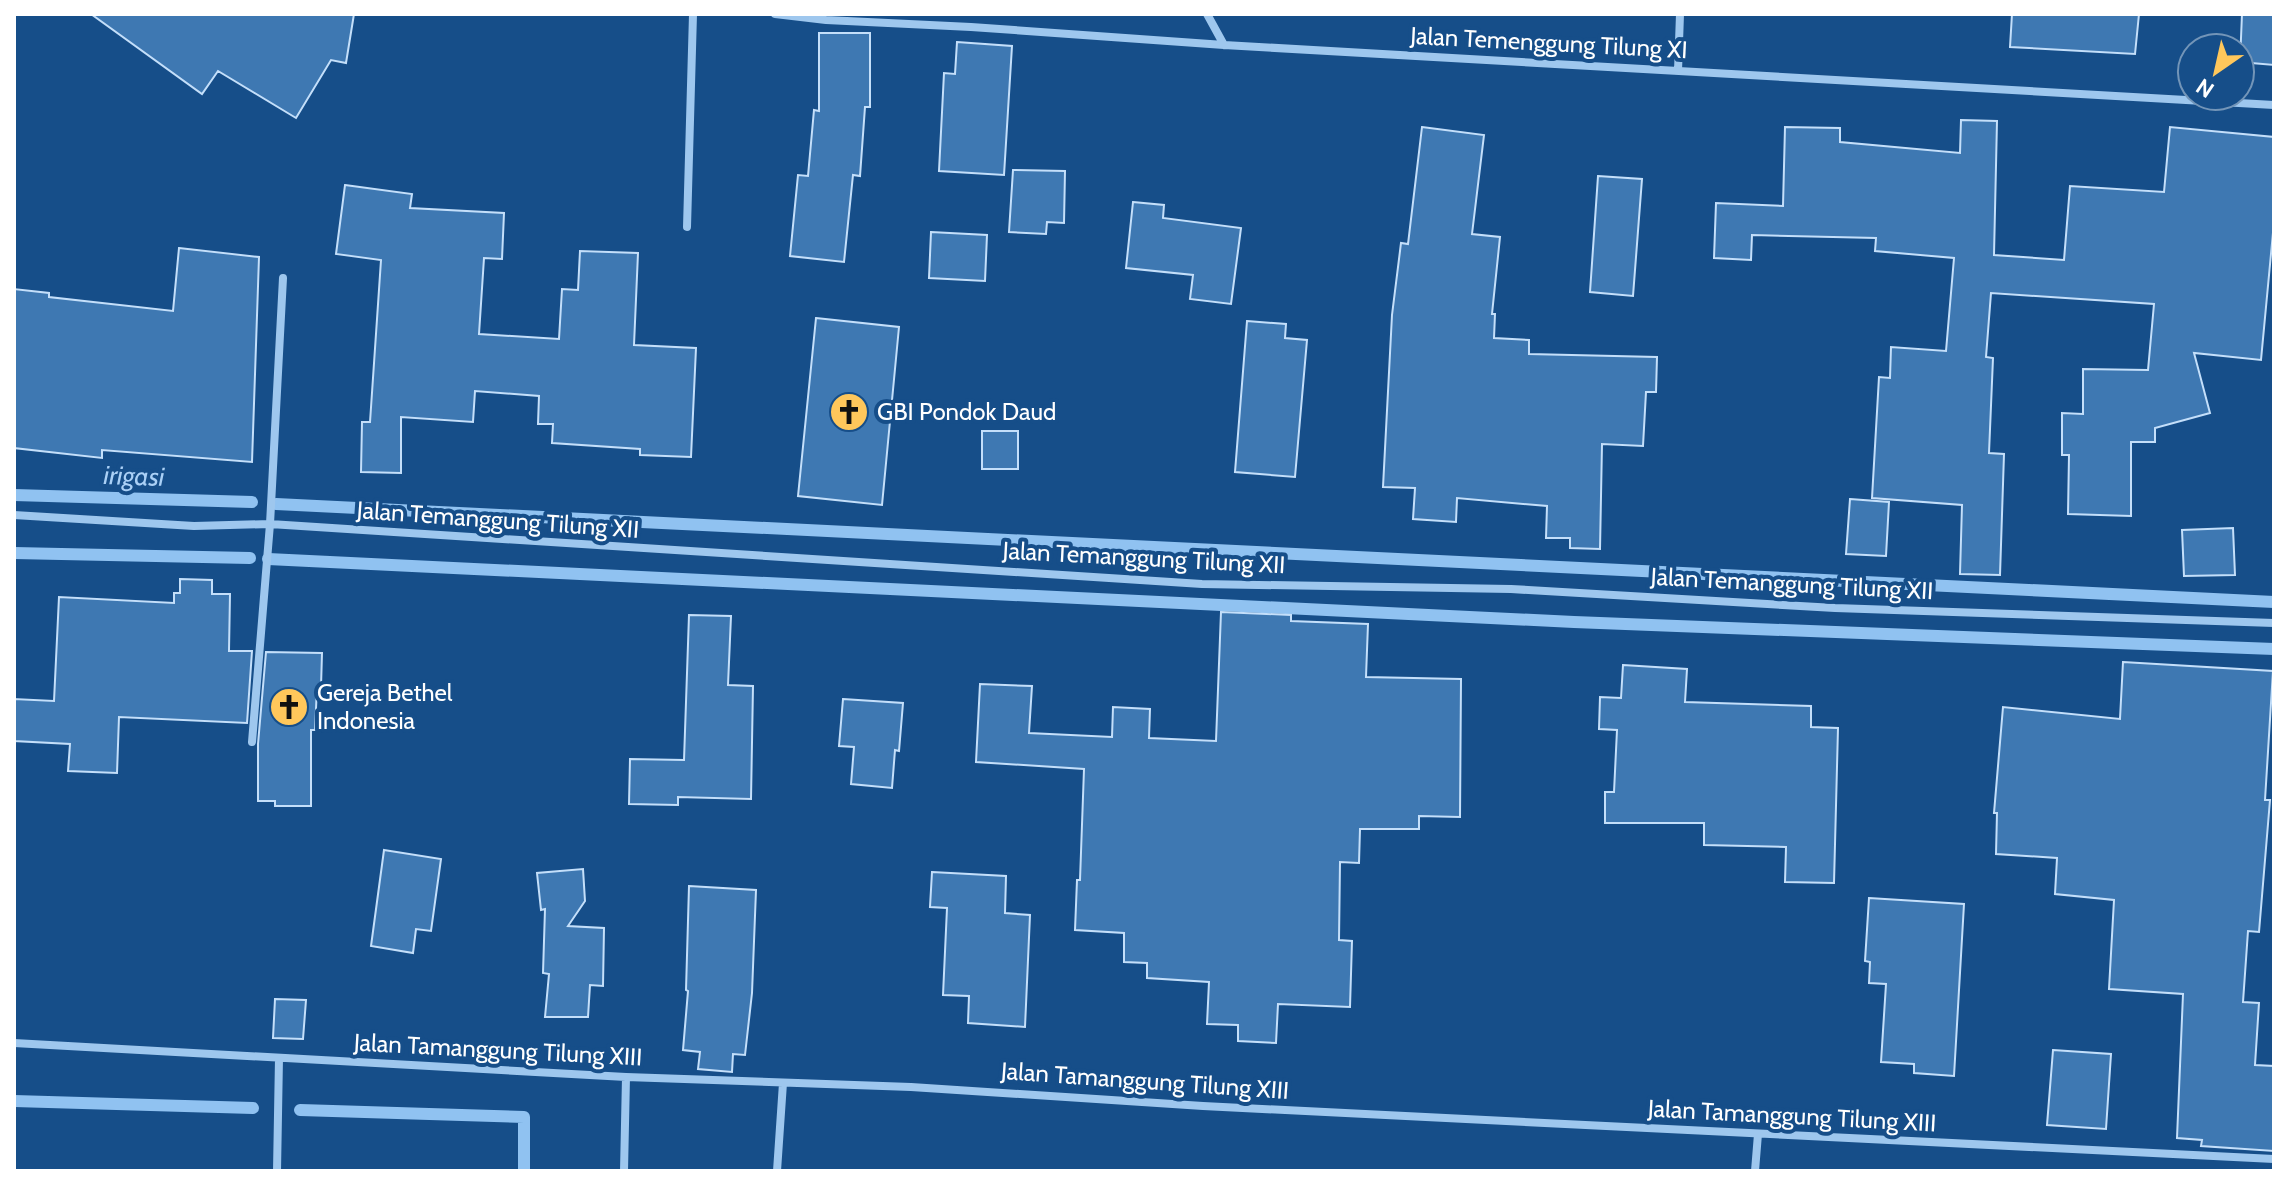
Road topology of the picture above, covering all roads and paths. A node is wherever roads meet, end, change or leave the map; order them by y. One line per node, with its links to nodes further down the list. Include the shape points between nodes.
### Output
1 (693, 14): 8 (street)
2 (775, 14): 5 (street, Jalan Temenggung Tilung XI)
3 (1207, 14): 5 (street)
4 (1680, 14): 6 (street)
5 (1224, 45): 6 (street, Jalan Temenggung Tilung XI)
6 (1678, 71): 7 (street, Jalan Temenggung Tilung XI)
7 (2274, 105)
8 (687, 227)
9 (283, 278): 11 (street)
10 (14, 515): 11 (street, Jalan Temanggung Tilung XII, via 194,526)
11 (270, 524): 12 (street, Jalan Temanggung Tilung XII, via 1202,584 1511,589 1835,608); 13 (street)
12 (2274, 623)
13 (252, 742)
14 (14, 1043): 15 (street, Jalan Tamanggung Tilung XIII)
15 (279, 1058): 16 (street, Jalan Tamanggung Tilung XIII); 20 (street)
16 (626, 1077): 17 (street, Jalan Tamanggung Tilung XIII); 21 (street)
17 (783, 1083): 18 (street, Jalan Tamanggung Tilung XIII); 22 (street)
18 (1758, 1134): 19 (street, Jalan Tamanggung Tilung XIII); 23 (street)
19 (2274, 1159)
20 (277, 1171)
21 (624, 1171)
22 (777, 1171)
23 (1755, 1171)

